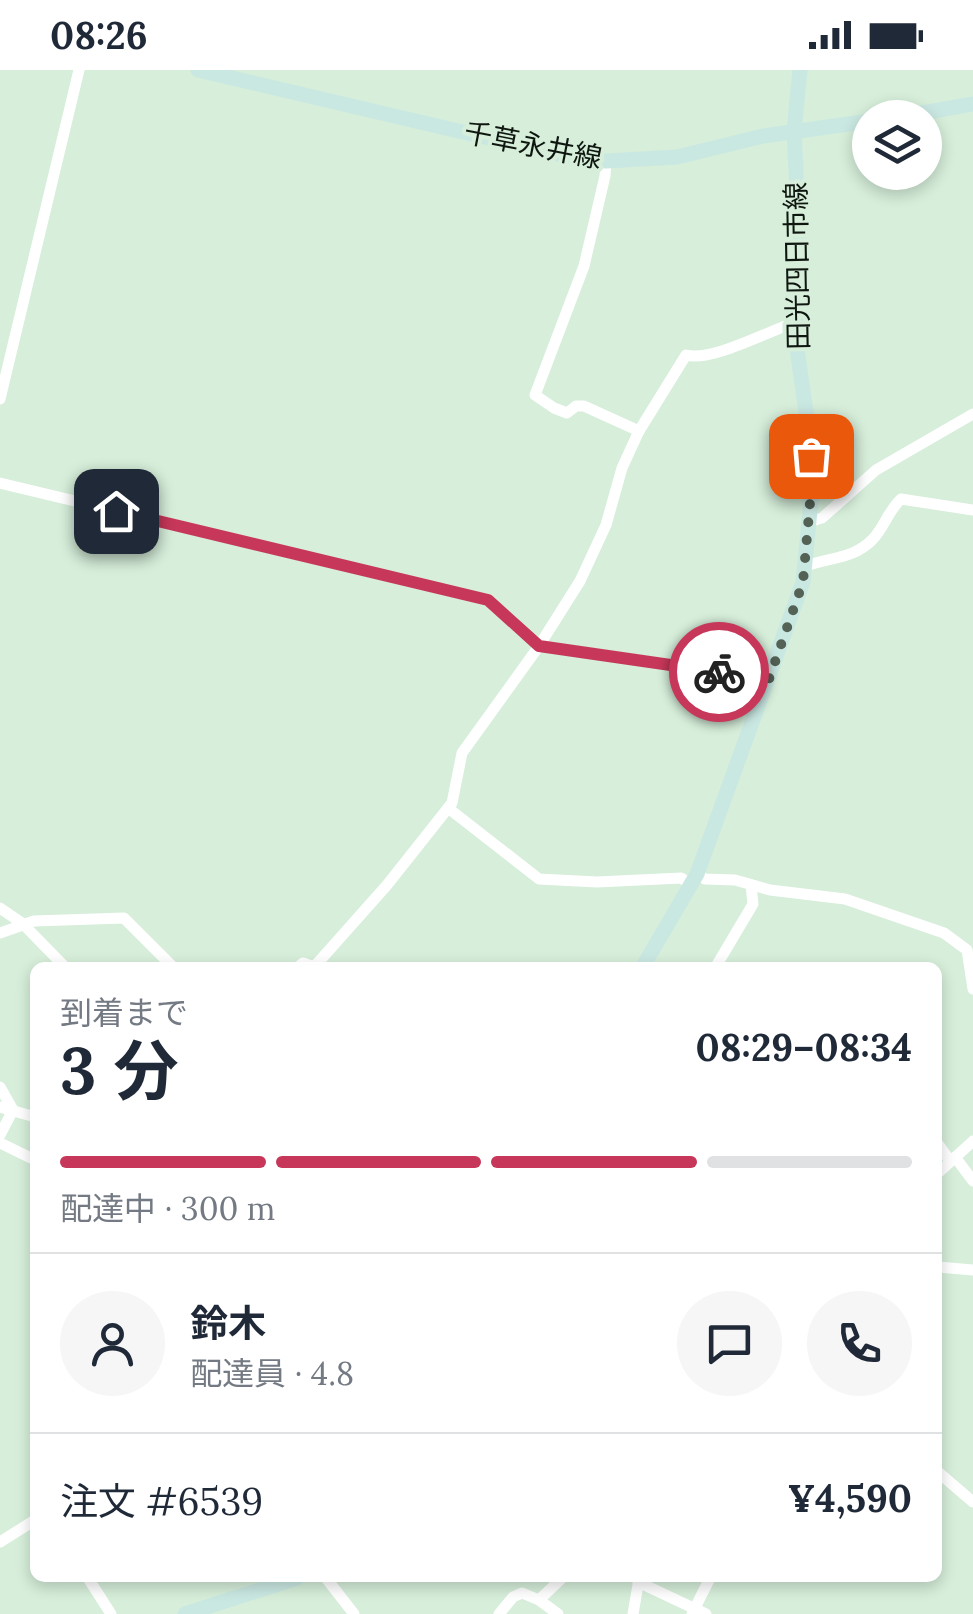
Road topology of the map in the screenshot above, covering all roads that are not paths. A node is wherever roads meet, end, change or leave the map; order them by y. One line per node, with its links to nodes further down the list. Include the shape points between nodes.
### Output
1 (79, 70): 10 (street)
2 (198, 70): 8 (main road, 千草永井線)
3 (800, 70): 7 (main road, 田光四日市線)
4 (973, 104): 5 (main road)
5 (942, 110)
6 (852, 124): 7 (main road, 千草永井線)
7 (794, 132): 8 (main road, 千草永井線, via 676,157); 9 (main road, 田光四日市線)
8 (606, 161): 12 (street, via 584,266 535,395 560,412 584,406)
9 (796, 322): 12 (street, via 724,350 686,356); 15 (main road, 田光四日市線, via 810,433)
10 (0, 399)
11 (973, 414): 15 (street, via 876,470 822,518)
12 (640, 431): 17 (street, via 580,581)
13 (0, 484): 17 (street, via 488,600)
14 (973, 510): 16 (street, via 901,499 856,552)
15 (808, 522): 16 (main road, 田光四日市線)
16 (804, 566): 18 (main road, 田光四日市線)
17 (539, 646): 18 (street); 19 (street, via 462,753)
18 (768, 682): 20 (main road, 田光四日市線)
19 (448, 808): 20 (street, via 540,879); 28 (street)
20 (694, 879): 21 (street); 29 (main road, 田光四日市線)
21 (751, 885): 25 (street, via 845,898); 30 (street, via 753,904)
22 (0, 908): 23 (street)
23 (22, 923): 24 (street); 26 (street); 27 (street, via 124,918)
24 (0, 933)
25 (970, 948): 31 (street)
26 (60, 962)
27 (168, 962)
28 (320, 962)
29 (646, 962)
30 (718, 962)
31 (973, 989)
32 (0, 1087): 34 (street)
33 (0, 1107): 34 (street)
34 (14, 1110): 35 (street); 36 (street)
35 (30, 1115)
36 (0, 1135)
37 (973, 1141): 41 (street)
38 (0, 1143): 40 (street)
39 (942, 1148): 41 (street)
40 (30, 1158)
41 (952, 1158): 42 (street); 43 (street)
42 (942, 1168)
43 (973, 1180)
44 (942, 1267): 45 (street)
45 (973, 1270)
46 (942, 1475): 47 (street)
47 (973, 1502)
48 (30, 1523): 49 (street)
49 (0, 1542)
50 (91, 1582): 59 (street)
51 (285, 1582): 60 (main road)
52 (329, 1582): 61 (street)
53 (558, 1582): 57 (street)
54 (638, 1582): 64 (street)
55 (642, 1582): 58 (street)
56 (709, 1582): 58 (street)
57 (539, 1600): 62 (street, via 517,1594); 63 (street)
58 (698, 1612)
59 (111, 1614)
60 (185, 1614)
61 (354, 1614)
62 (500, 1614)
63 (558, 1614)
64 (633, 1614)

